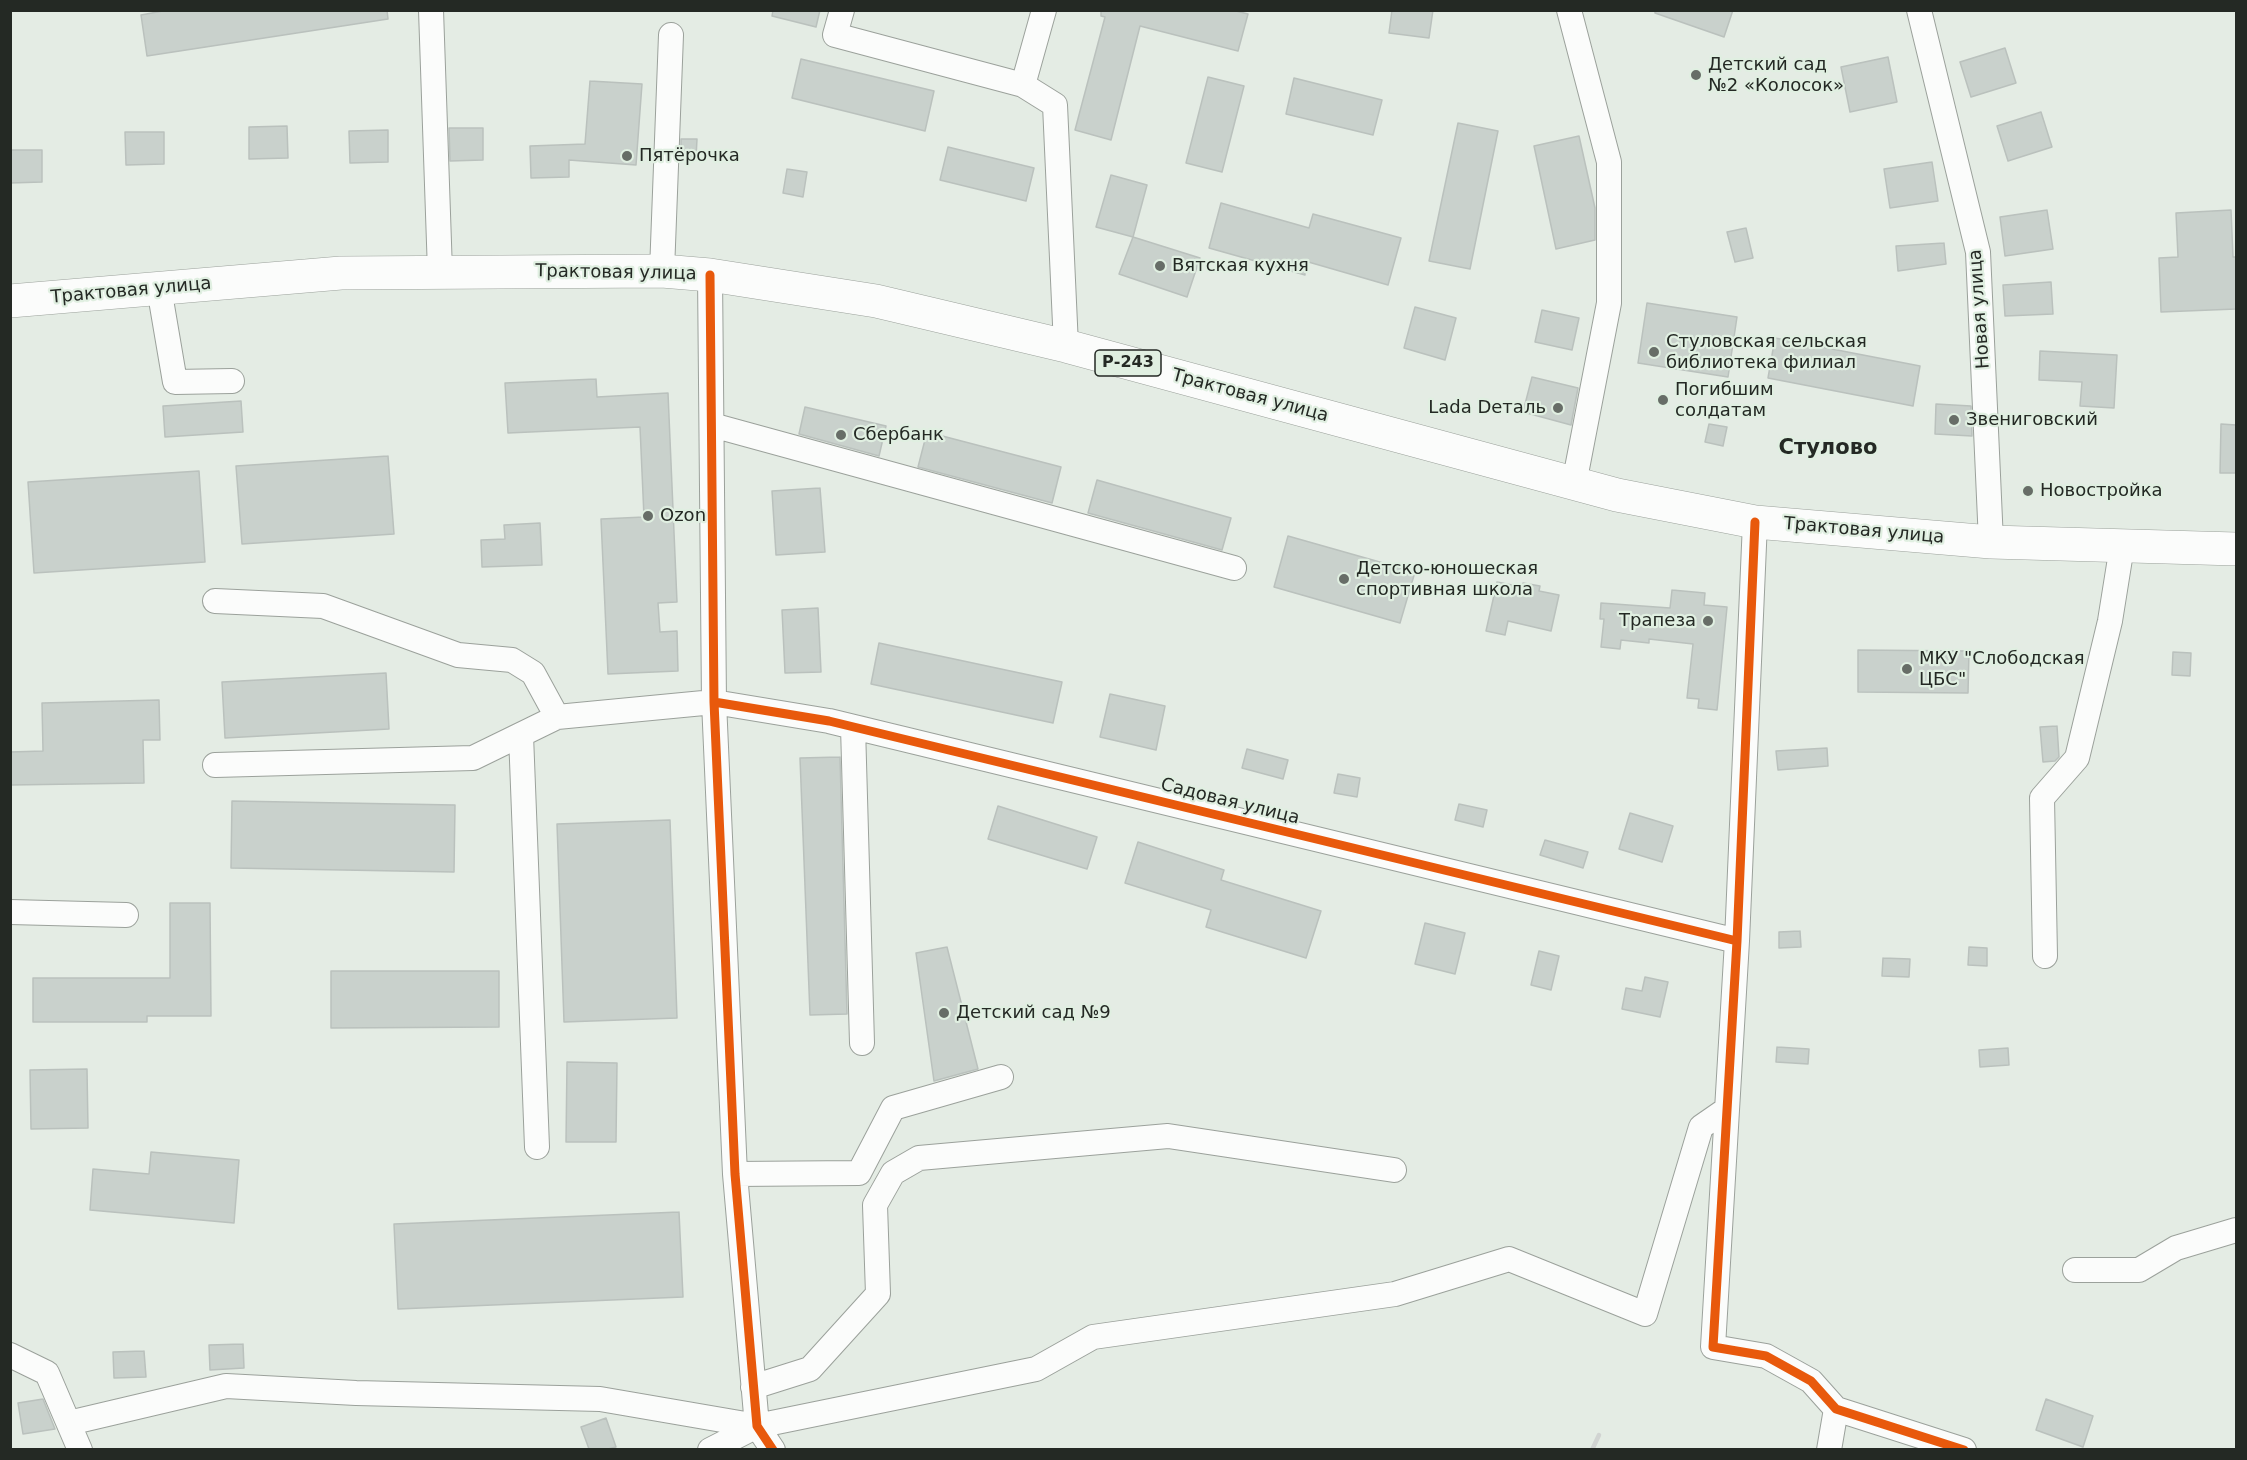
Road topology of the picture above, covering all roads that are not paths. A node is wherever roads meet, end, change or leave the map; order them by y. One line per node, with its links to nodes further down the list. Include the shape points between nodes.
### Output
1 (431, 10): 9 (street)
2 (842, 10): 7 (street, via 835,35)
3 (1044, 10): 7 (street)
4 (1569, 10): 16 (street, via 1609,162 1609,303)
5 (1919, 10): 18 (street, Новая улица, via 1978,252)
6 (671, 35): 8 (street)
7 (1023, 85): 13 (street, via 1055,105)
8 (662, 271): 9 (highway, Трактовая улица / Р-243); 10 (highway, Трактовая улица / Р-243)
9 (440, 272): 11 (highway, Трактовая улица / Р-243, via 341,273)
10 (710, 275): 13 (highway, Трактовая улица / Р-243, via 876,301); 15 (street)
11 (159, 288): 12 (highway, Трактовая улица / Р-243); 14 (street, via 175,382)
12 (10, 301)
13 (1066, 346): 16 (highway, Трактовая улица / Р-243)
14 (232, 381)
15 (712, 425): 21 (street); 23 (street)
16 (1574, 484): 17 (highway, Трактовая улица / Р-243)
17 (1755, 522): 18 (highway, Трактовая улица / Р-243); 30 (street)
18 (1991, 542): 19 (highway, Трактовая улица / Р-243)
19 (2122, 546): 20 (highway, Трактовая улица / Р-243); 31 (street, via 2110,621 2077,758 2042,798)
20 (2236, 549)
21 (1234, 568)
22 (215, 601): 24 (street, via 322,606 458,655 512,660 533,673)
23 (714, 702): 24 (street, Садовая улица); 25 (street, Садовая улица); 37 (street)
24 (557, 717): 26 (street)
25 (853, 727): 30 (street, Садовая улица); 32 (street)
26 (521, 735): 27 (street, via 473,758); 35 (street)
27 (215, 765)
28 (10, 912): 29 (street)
29 (126, 915)
30 (1737, 941): 34 (street)
31 (2044, 956)
32 (862, 1043)
33 (1001, 1077): 37 (street, via 893,1108 860,1173)
34 (1727, 1109): 42 (street, via 1713,1347 1766,1356 1811,1381); 44 (street, via 1701,1127 1645,1314 1509,1259 1395,1294 1093,1337 1036,1369)
35 (537, 1147)
36 (1394, 1170): 41 (street, via 1168,1136 919,1158 893,1173 875,1205 878,1294 810,1369)
37 (735, 1174): 41 (street)
38 (2236, 1230): 39 (street, via 2176,1248 2139,1270)
39 (2075, 1270)
40 (10, 1355): 43 (street, via 46,1373)
41 (753, 1387): 44 (street)
42 (1836, 1409): 48 (street); 49 (street)
43 (69, 1423): 44 (street, via 226,1386 600,1399); 45 (street)
44 (757, 1426): 46 (street); 47 (street)
45 (80, 1449)
46 (710, 1449)
47 (774, 1449)
48 (1829, 1449)
49 (1964, 1449)

